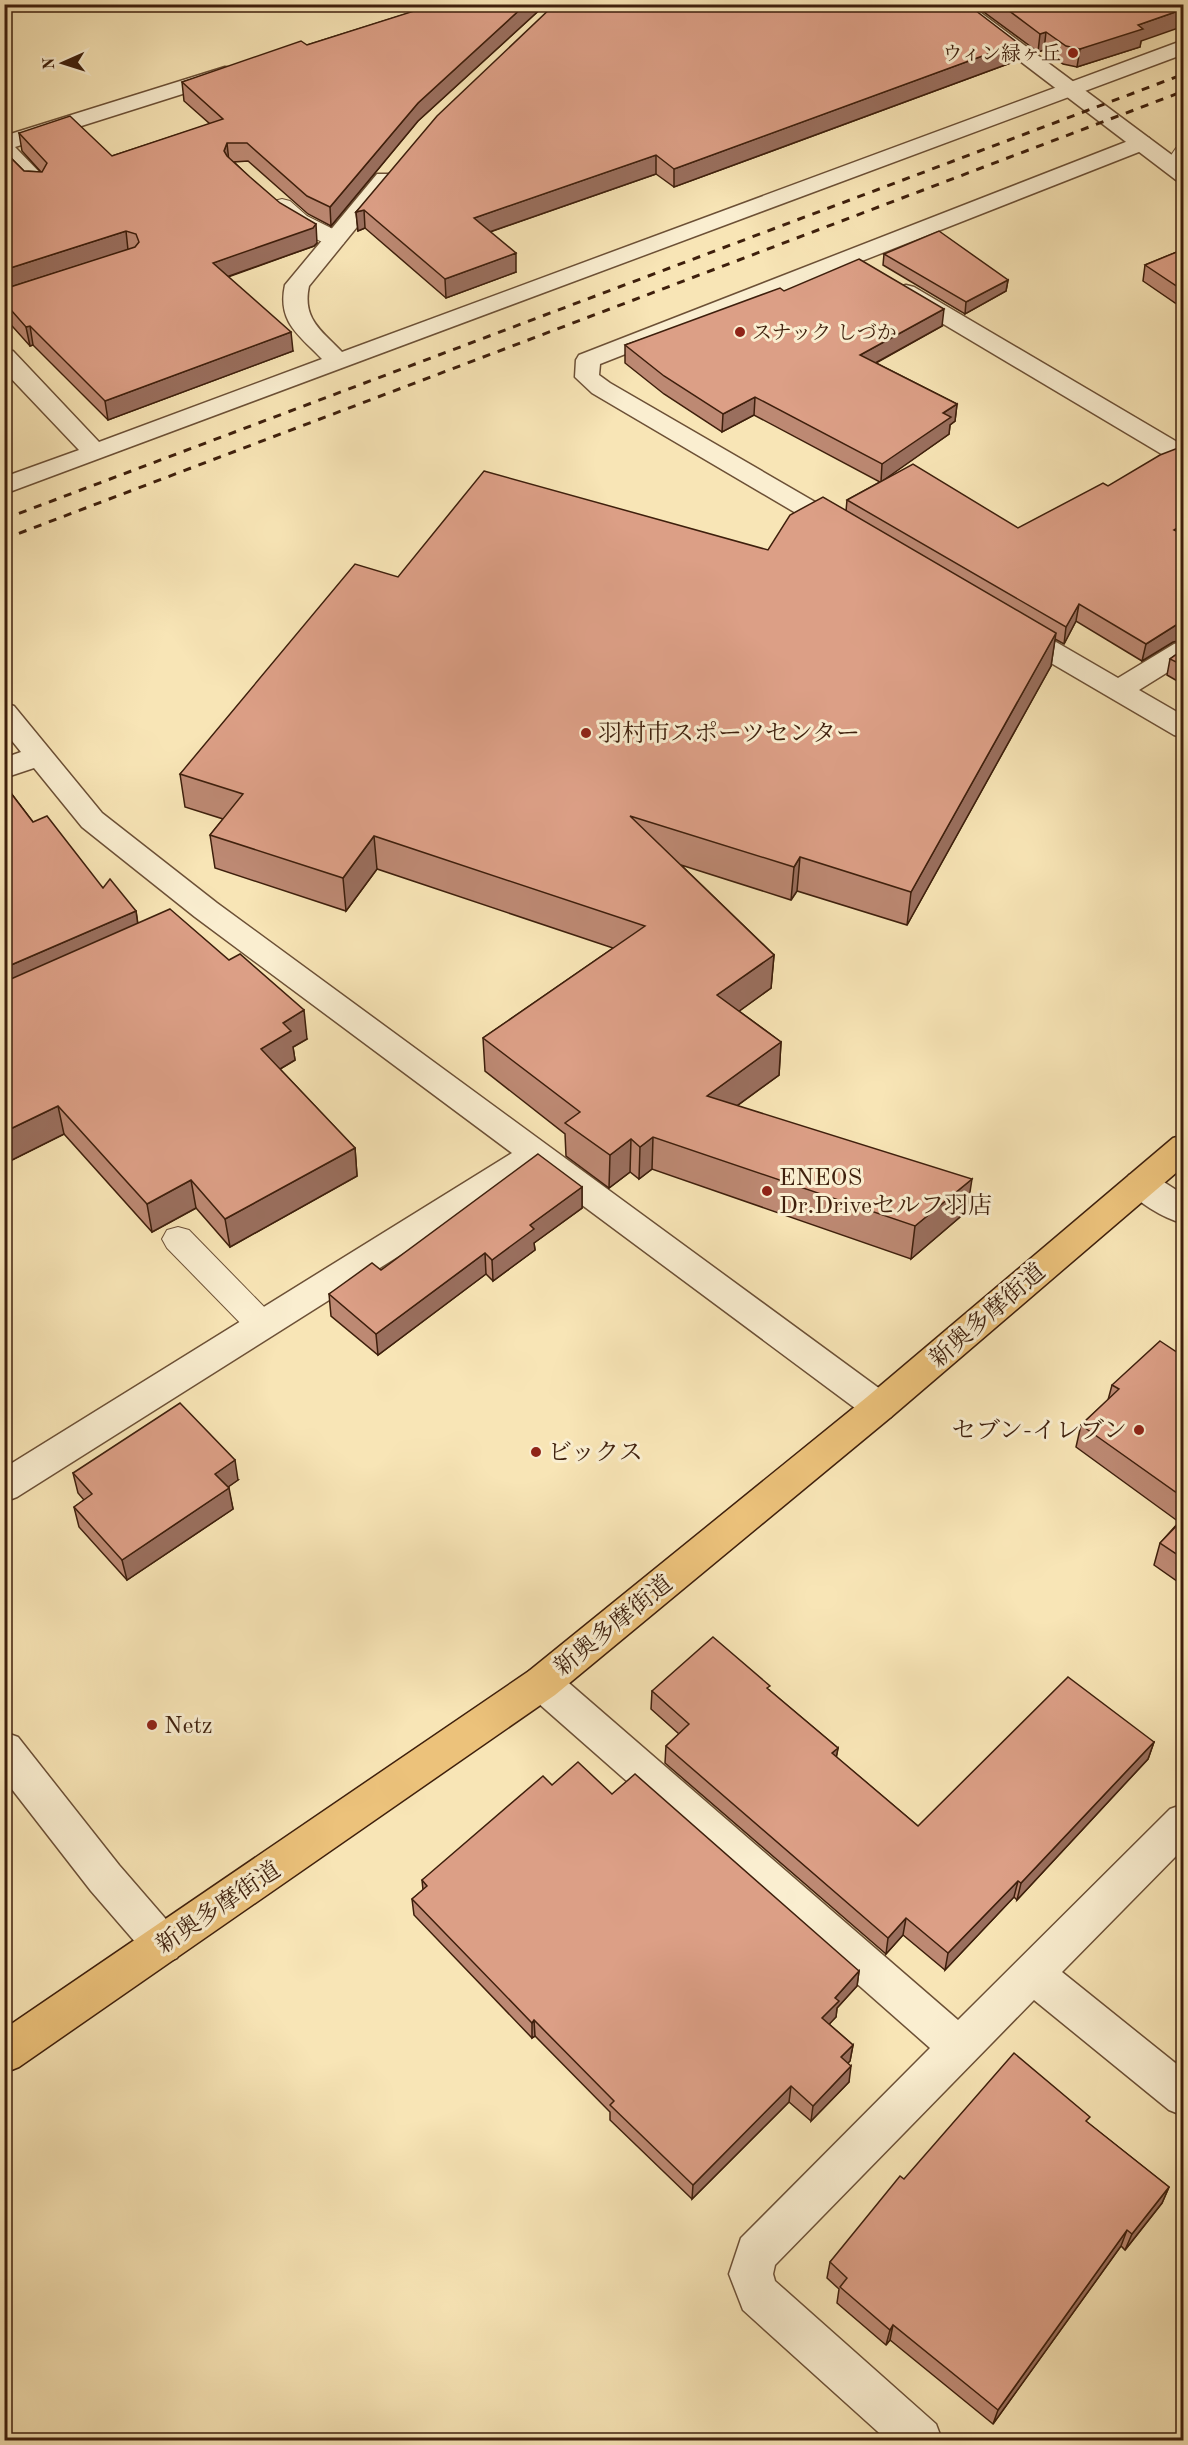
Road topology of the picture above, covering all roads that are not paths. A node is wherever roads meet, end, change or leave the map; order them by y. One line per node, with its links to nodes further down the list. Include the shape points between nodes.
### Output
1 (955, 4): 4 (street)
2 (1184, 46): 4 (street)
3 (243, 67): 5 (street)
4 (1066, 89): 6 (street); 15 (street)
5 (4, 143)
6 (1141, 143): 9 (street); 13 (street)
7 (4, 149): 10 (street)
8 (399, 162): 12 (street)
9 (1180, 165)
10 (38, 183)
11 (264, 191): 12 (lane, via 299,221)
12 (334, 239): 15 (street, via 297,285 293,303 300,322)
13 (847, 258): 17 (street); 19 (street, via 596,356 588,360 587,377)
14 (4, 356): 16 (street)
15 (338, 362): 16 (street)
16 (95, 452): 18 (street)
17 (1184, 457)
18 (4, 486)
19 (860, 539)
20 (994, 618): 22 (street)
21 (1184, 650): 22 (street)
22 (1118, 691): 24 (street)
23 (4, 712): 25 (street)
24 (1184, 729)
25 (40, 755): 26 (street); 27 (street, via 92,820)
26 (4, 769)
27 (206, 910): 28 (street); 30 (street)
28 (174, 924)
29 (1184, 1148): 31 (main road, 新奥多摩街道)
30 (536, 1154): 34 (street); 35 (street)
31 (1141, 1184): 32 (street); 35 (main road, 新奥多摩街道)
32 (1184, 1212)
33 (178, 1239): 34 (lane)
34 (262, 1325): 36 (street)
35 (879, 1407): 37 (main road, 新奥多摩街道)
36 (4, 1487)
37 (542, 1683): 40 (main road, 新奥多摩街道); 42 (street)
38 (4, 1749): 40 (street)
39 (1184, 1821): 41 (street)
40 (163, 1945): 43 (main road, 新奥多摩街道)
41 (1033, 1974): 42 (street); 44 (street)
42 (960, 2048): 45 (street, via 756,2253 751,2274 758,2295)
43 (4, 2053)
44 (1184, 2096)
45 (920, 2440)

